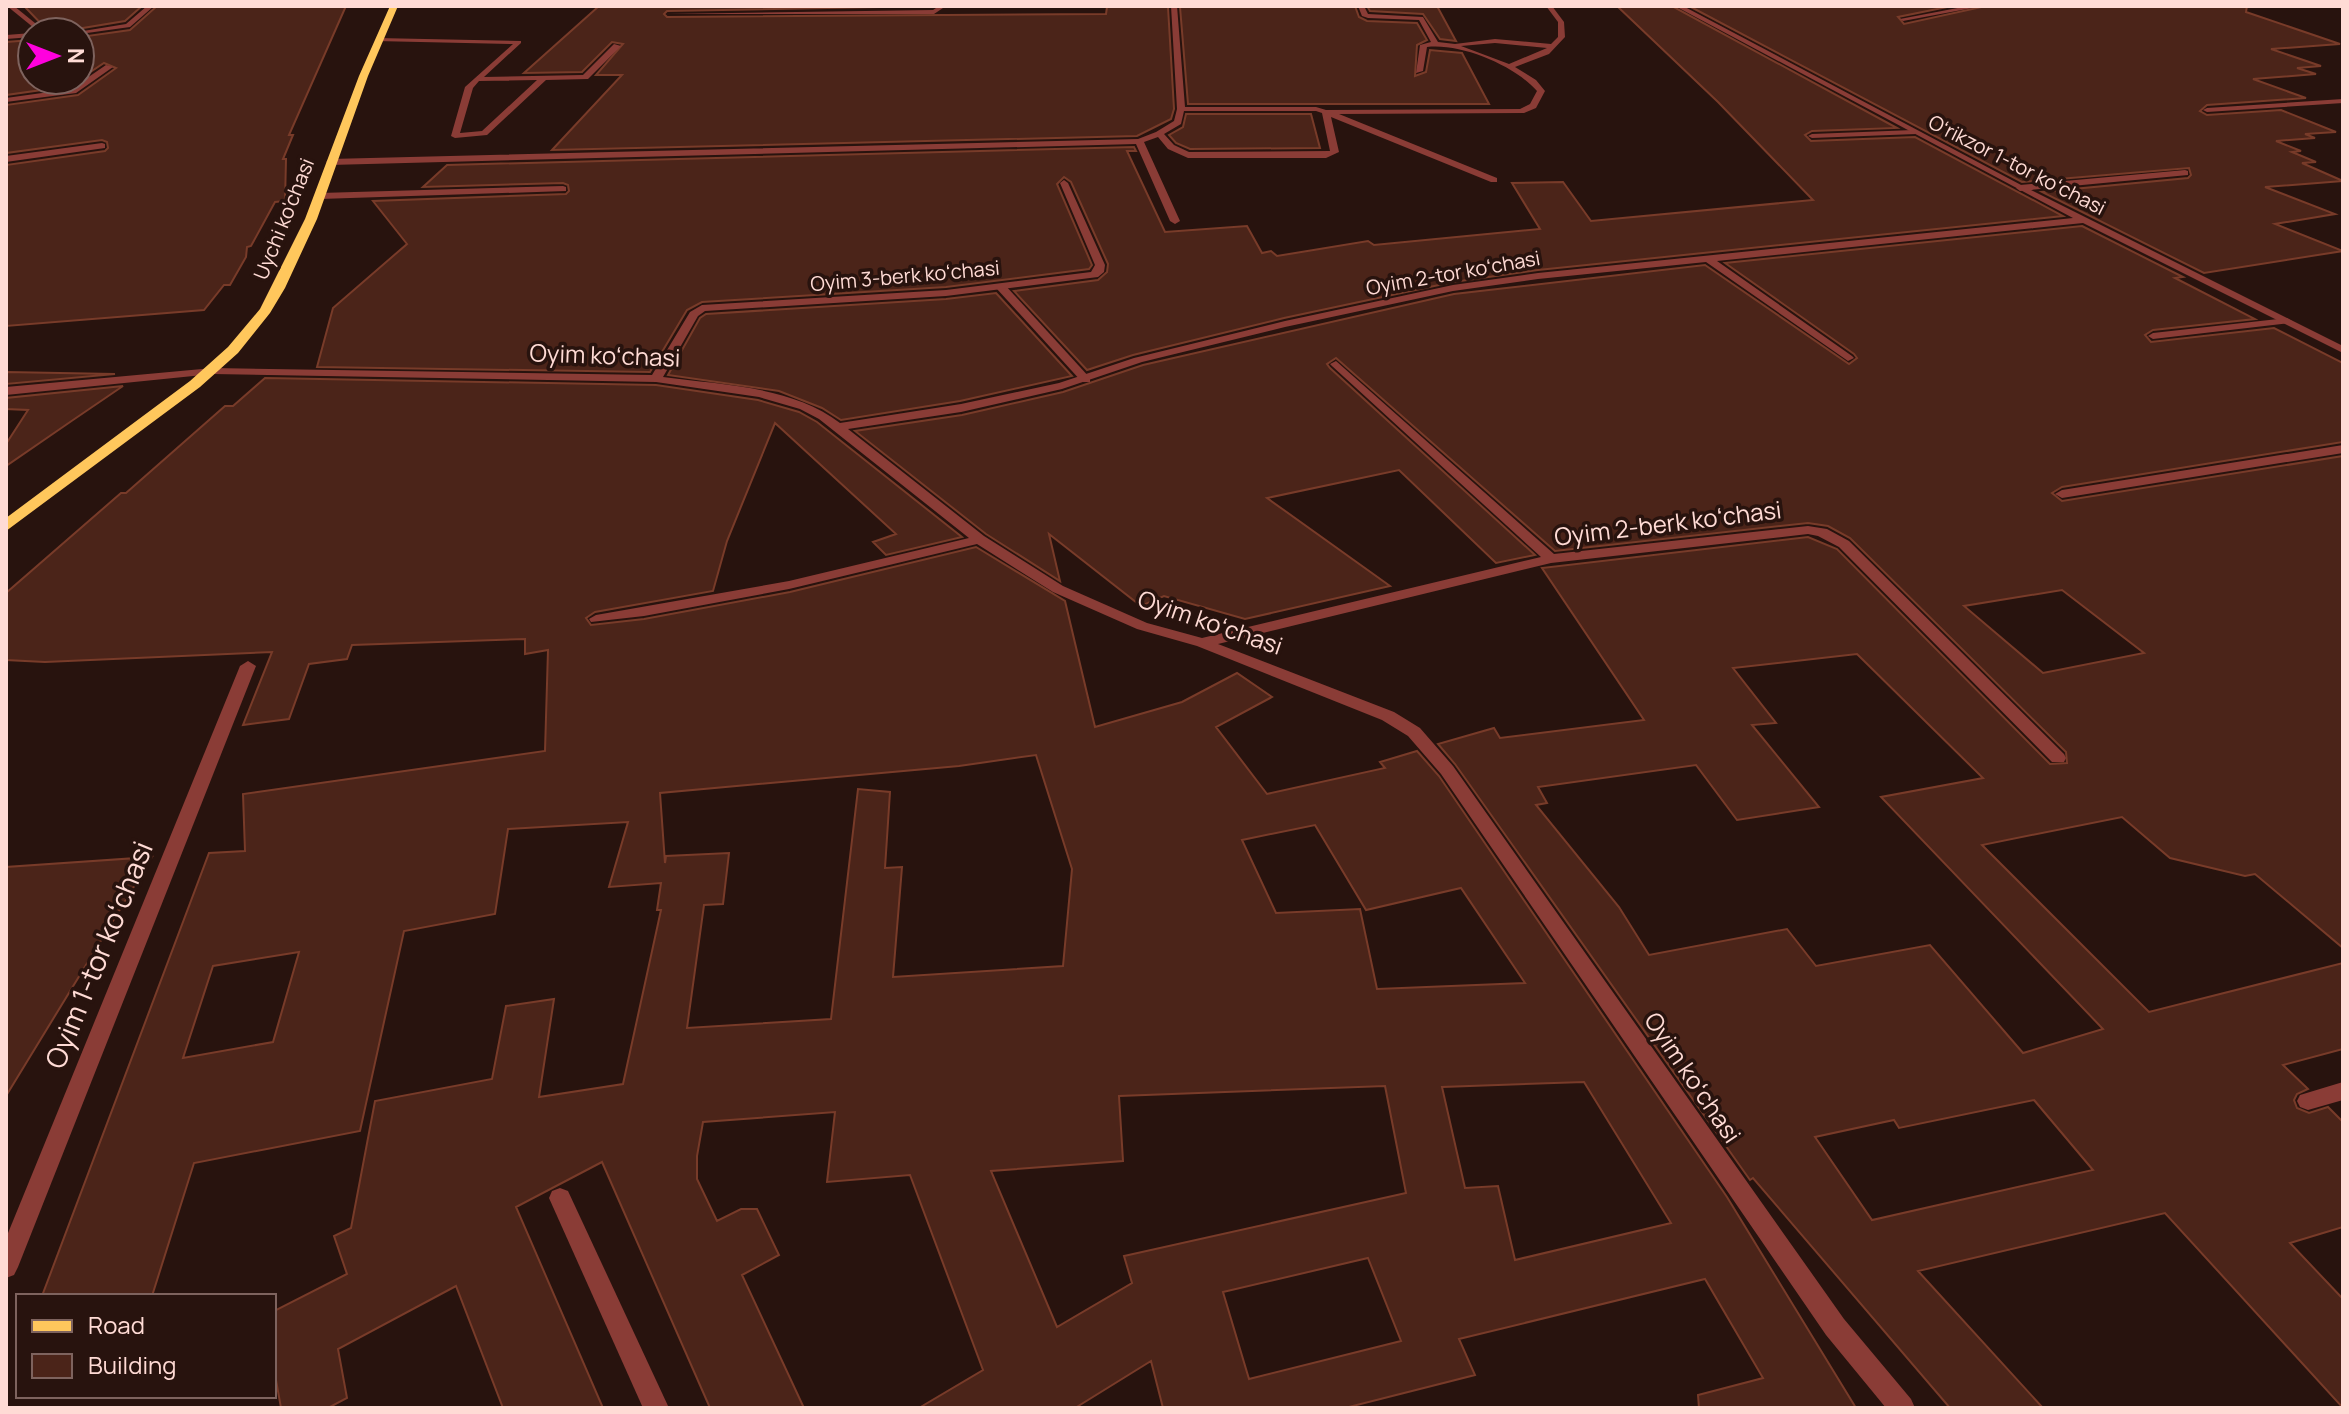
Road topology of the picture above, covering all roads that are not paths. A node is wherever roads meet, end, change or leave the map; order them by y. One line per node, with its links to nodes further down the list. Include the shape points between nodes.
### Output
1 (151, 6): 11 (street, via 128,26)
2 (394, 6): 12 (main road, Uychi ko'chasi)
3 (943, 6): 9 (street, via 934,12)
4 (1174, 6): 24 (street)
5 (1361, 6): 13 (street, via 1368,16 1421,18)
6 (1549, 6): 16 (street, via 1561,22 1562,37)
7 (1678, 6): 27 (street, Oʻrikzor 1-tor koʻchasi)
8 (1980, 6): 10 (street)
9 (670, 14)
10 (1903, 19)
11 (96, 30)
12 (377, 40): 20 (street, via 519,42); 35 (main road, Uychi ko'chasi)
13 (1435, 43): 14 (street); 19 (street, via 1424,45)
14 (1453, 44): 16 (street); 18 (street)
15 (617, 46): 21 (street, via 585,77)
16 (1553, 46): 18 (street)
17 (109, 67): 22 (street, via 73,91)
18 (1507, 67): 26 (street, via 1536,82 1541,91 1533,106 1521,111)
19 (1419, 71)
20 (477, 79): 21 (street); 29 (street, via 469,87 454,131 455,136)
21 (543, 79): 29 (street)
22 (6, 100)
23 (2343, 101): 25 (street)
24 (1181, 109): 26 (street); 28 (street, via 1178,122)
25 (2207, 110)
26 (1326, 112): 28 (street, via 1335,152 1326,155 1188,155); 37 (street)
27 (1913, 132): 30 (street); 39 (street, Oʻrikzor 1-tor koʻchasi)
28 (1159, 134): 31 (street)
29 (476, 136): 33 (street)
30 (1812, 136)
31 (1139, 141): 33 (street); 43 (street)
32 (102, 146): 34 (street)
33 (468, 157): 35 (street)
34 (6, 159)
35 (330, 162): 41 (main road, Uychi ko'chasi)
36 (2185, 173): 39 (street)
37 (1494, 180)
38 (1064, 183): 45 (street, Oyim 3-berk koʻchasi, via 1099,272)
39 (2020, 188): 42 (street, Oʻrikzor 1-tor koʻchasi)
40 (563, 189): 41 (street)
41 (320, 196): 51 (main road, Uychi ko'chasi, via 279,288 255,325)
42 (2085, 220): 44 (street, Oyim 2-tor koʻchasi); 46 (street, Oʻrikzor 1-tor koʻchasi)
43 (1175, 221)
44 (1707, 258): 49 (street); 53 (street, Oyim 2-tor koʻchasi, via 1453,288 1138,360)
45 (1001, 287): 52 (street, Oyim 3-berk koʻchasi, via 702,308); 53 (street)
46 (2287, 321): 47 (street); 48 (street, Oʻrikzor 1-tor koʻchasi)
47 (2153, 336)
48 (2343, 350)
49 (1848, 358)
50 (1336, 364): 60 (street)
51 (213, 371): 52 (street, Oyim koʻchasi); 54 (street, Oyim koʻchasi); 58 (main road, Uychi ko'chasi)
52 (656, 379): 55 (street, Oyim koʻchasi, via 783,399)
53 (1086, 380): 55 (street, Oyim 2-tor koʻchasi, via 961,408)
54 (6, 391)
55 (839, 427): 59 (street, Oyim koʻchasi)
56 (2343, 449): 57 (street)
57 (2062, 494)
58 (6, 526)
59 (979, 539): 61 (street, via 711,602); 62 (street, Oyim koʻchasi, via 1096,608)
60 (1551, 559): 62 (street, Oyim 2-berk koʻchasi); 64 (street, Oyim 2-berk koʻchasi, via 1796,530 1822,532 1844,544)
61 (596, 619)
62 (1202, 643): 70 (street, Oyim koʻchasi, via 1358,703 1414,732 1511,857 1835,1327)
63 (248, 666): 68 (street, Oyim 1-tor koʻchasi)
64 (2058, 758)
65 (2343, 1091): 66 (street)
66 (2308, 1101)
67 (560, 1198): 69 (street)
68 (6, 1267)
69 (656, 1408)
70 (1902, 1408)

